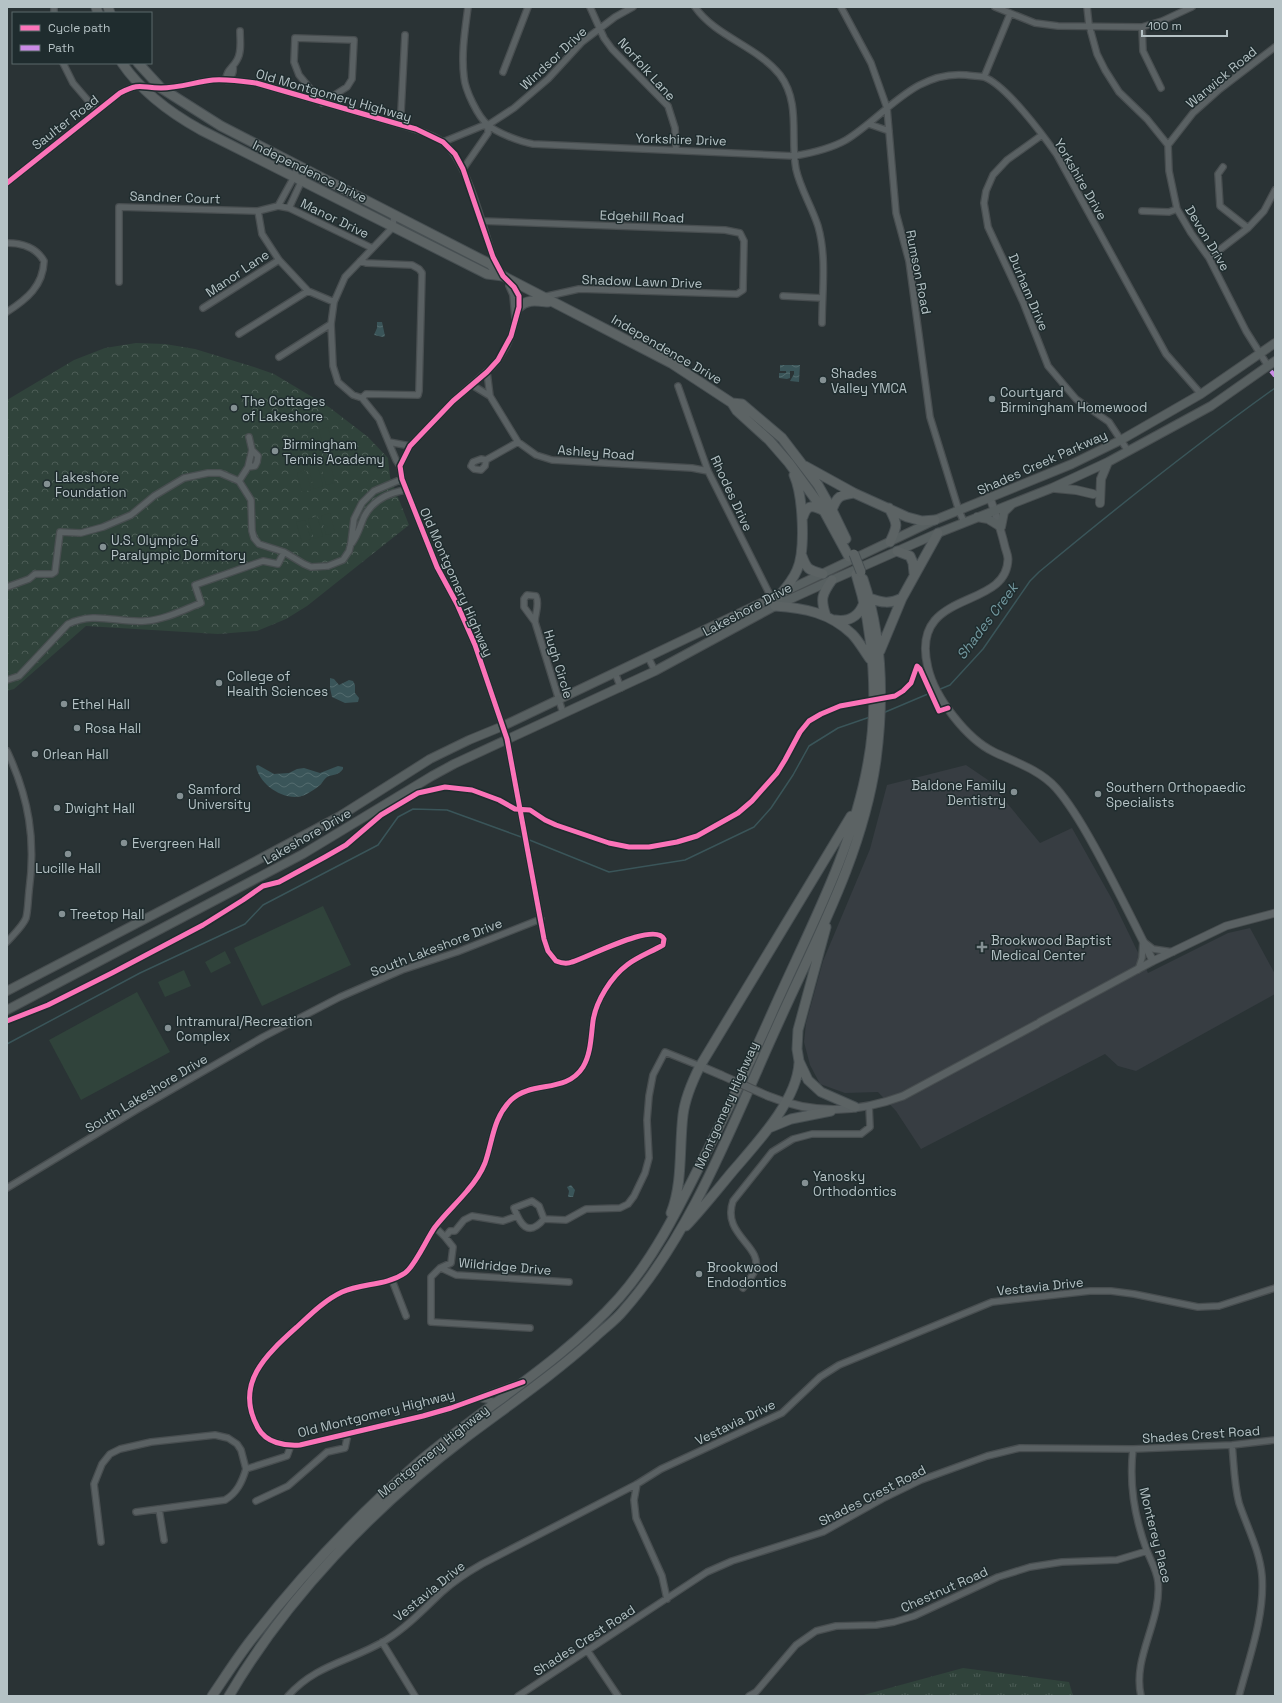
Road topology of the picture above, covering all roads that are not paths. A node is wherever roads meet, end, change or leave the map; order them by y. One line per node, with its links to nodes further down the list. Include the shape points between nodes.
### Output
1 (468, 7): 31 (street, via 463,47 464,77 468,93)
2 (528, 7): 20 (street)
3 (590, 7): 13 (street, Norfolk Lane)
4 (633, 7): 13 (street, Windsor Drive, via 615,17)
5 (695, 7): 37 (street, via 716,27 762,57 780,76 792,99)
6 (841, 7): 27 (street, Rumson Road, via 871,63)
7 (995, 7): 10 (street)
8 (1087, 7): 11 (street)
9 (1192, 7): 12 (street)
10 (1010, 14): 11 (street, via 1042,24); 21 (street)
11 (1089, 25): 12 (street); 35 (street, via 1097,54 1105,70 1120,92)
12 (1142, 27): 25 (street, via 1144,51)
13 (600, 30): 31 (street, Windsor Drive, via 582,42 548,79 514,108); 36 (street, Norfolk Lane, via 620,58 668,106 675,128)
14 (240, 31): 22 (street, via 239,56 226,74)
15 (405, 35): 29 (street, Old Montgomery Highway, via 402,112)
16 (1275, 47): 35 (street, Warwick Road, via 1220,88 1193,113)
17 (64, 64): 28 (street, via 73,83)
18 (123, 64): 23 (main road, Independence Drive)
19 (139, 64): 24 (main road, Independence Drive)
20 (502, 72)
21 (984, 77): 27 (street, Yorkshire Drive, via 955,74 931,79 915,87); 33 (street, Yorkshire Drive, via 1001,88)
22 (226, 80): 24 (street, Old Montgomery Highway); 26 (street, Old Montgomery Highway, via 256,83)
23 (141, 85): 24 (street, Old Montgomery Highway); 28 (street, Saulter Road, via 120,93); 41 (main road, Independence Drive, via 195,127)
24 (161, 88): 38 (main road, Independence Drive, via 221,126)
25 (1161, 88)
26 (322, 103): 26 (street, Old Montgomery Highway, via 347,87 352,79 354,40 295,38 294,62 299,75); 29 (street, Old Montgomery Highway)
27 (887, 108): 30 (street, Yorkshire Drive); 32 (street, Rumson Road)
28 (97, 111): 42 (street, Saulter Road)
29 (398, 124): 34 (street, Old Montgomery Highway, via 416,129)
30 (869, 124): 32 (street); 37 (street, Yorkshire Drive, via 845,140 817,152)
31 (488, 125): 34 (street, Windsor Drive); 36 (street, Yorkshire Drive, via 516,140 533,144); 40 (street, via 488,133)
32 (889, 131): 112 (street, Rumson Road, via 896,213 909,261 930,417)
33 (1042, 135): 82 (street, Yorkshire Drive, via 1057,155 1166,354); 87 (street, Durham Drive, via 1007,160 994,175 984,203 988,227 1023,302 1048,366 1076,399 1109,422)
34 (443, 142): 40 (street, Old Montgomery Highway, via 455,154)
35 (1168, 145): 46 (street, Devon Drive)
36 (676, 150): 37 (street, Yorkshire Drive)
37 (794, 156): 64 (street, via 796,172 810,203 823,249)
38 (301, 167): 41 (street, Manor Drive); 41 (street); 49 (main road, Independence Drive)
39 (1224, 167): 52 (street, via 1218,174 1220,206)
40 (463, 169): 50 (street, Old Montgomery Highway)
41 (298, 178): 44 (street, Manor Drive); 45 (street); 51 (main road, Independence Drive)
42 (7, 183)
43 (1275, 190): 52 (street, via 1264,211)
44 (278, 206): 45 (street, Manor Drive); 47 (street)
45 (289, 208): 54 (street, Manor Drive)
46 (1177, 209): 48 (street, via 1169,212); 55 (street, Devon Drive)
47 (258, 211): 56 (street, Manor Lane, via 262,234); 59 (street, Sandner Court, via 119,207)
48 (1142, 211)
49 (394, 214): 51 (street); 58 (main road, Independence Drive, via 490,264)
50 (481, 221): 58 (street, Old Montgomery Highway, via 493,257); 61 (street, Edgehill Road, via 725,230 740,233 744,241 744,287)
51 (393, 226): 54 (street); 58 (main road, Independence Drive, via 487,274)
52 (1248, 228): 55 (street)
53 (7, 243): 69 (street, via 34,249 44,261 42,278 26,299)
54 (372, 248): 57 (street)
55 (1209, 258): 75 (street, Devon Drive)
56 (279, 260): 60 (street); 68 (street, Manor Lane)
57 (360, 261): 65 (street, via 345,277); 84 (street, via 412,265 422,273 418,395 366,394)
58 (503, 276): 63 (main road, Independence Drive); 67 (street, Old Montgomery Highway, via 519,296); 70 (street, via 513,295)
59 (119, 282)
60 (308, 291): 65 (street); 73 (street)
61 (740, 292): 63 (street, Shadow Lawn Drive, via 731,294 579,289)
62 (783, 296): 64 (street)
63 (543, 297): 66 (main road, Independence Drive)
64 (822, 298): 71 (street)
65 (334, 302): 72 (street)
66 (553, 302): 67 (main road, via 530,301); 85 (main road, Independence Drive, via 672,363)
67 (519, 307): 70 (street, Old Montgomery Highway)
68 (203, 308)
69 (7, 312)
70 (515, 322): 79 (street, Old Montgomery Highway, via 506,347)
71 (822, 323)
72 (331, 324): 76 (street); 84 (street, via 333,366 338,382 353,395)
73 (239, 334)
74 (1275, 343): 75 (main road, Shades Creek Parkway)
75 (1260, 354): 78 (street); 82 (main road, Shades Creek Parkway)
76 (279, 357)
77 (1275, 361): 78 (main road, Shades Creek Parkway)
78 (1268, 366): 91 (main road, Shades Creek Parkway, via 1211,406)
79 (487, 372): 80 (street, Old Montgomery Highway); 83 (street, Ashley Road)
80 (472, 385): 83 (street); 90 (street, Old Montgomery Highway)
81 (678, 386): 97 (street, Rhodes Drive)
82 (1201, 394): 87 (main road, Shades Creek Parkway)
83 (490, 396): 89 (street, Ashley Road)
84 (362, 398): 88 (street, via 379,419)
85 (732, 403): 94 (main road, Independence Drive, via 737,412 769,440); 95 (main road, Montgomery Highway, via 742,404 782,438)
86 (249, 437): 99 (street, via 252,450 258,456 257,462 255,466 248,467)
87 (1121, 440): 91 (street, Durham Drive); 105 (main road, Shades Creek Parkway, via 1072,464)
88 (389, 442): 90 (street); 96 (street)
89 (518, 442): 92 (street); 97 (street, Ashley Road, via 536,455 552,460)
90 (410, 446): 96 (street, Old Montgomery Highway)
91 (1128, 451): 93 (main road, Shades Creek Parkway)
92 (486, 460)
93 (1108, 462): 100 (main road, Shades Creek Parkway); 107 (main road, via 1101,479)
94 (789, 463): 110 (main road, Independence Drive); 114 (main road, via 798,482)
95 (802, 464): 102 (main road); 110 (main road, Montgomery Highway, via 818,485)
96 (400, 466): 98 (street, Old Montgomery Highway)
97 (708, 471): 132 (street, Rhodes Drive)
98 (402, 479): 101 (street, Old Montgomery Highway); 104 (street, via 374,491)
99 (239, 481): 123 (street, via 251,500 254,538 260,544); 130 (street, via 220,473 184,478 154,496 131,515 81,533 60,532 55,572 35,574 29,579)
100 (1052, 488): 103 (main road); 106 (main road, Shades Creek Parkway)
101 (405, 490): 108 (street, via 386,496); 147 (street, Old Montgomery Highway, via 437,567 475,645)
102 (854, 493): 109 (main road); 110 (main road, via 843,494)
103 (1093, 494)
104 (369, 496): 108 (street); 121 (street, via 362,503 354,519)
105 (990, 498): 111 (street); 112 (main road, Shades Creek Parkway)
106 (1013, 502): 111 (main road, Shades Creek Parkway); 117 (main road, via 1004,512)
107 (1100, 503)
108 (374, 504): 121 (street)
109 (889, 508): 115 (main road, via 922,521); 120 (main road, via 897,528)
110 (828, 510): 114 (main road, via 809,507 804,511); 118 (main road, Independence Drive); 125 (main road, Montgomery Highway)
111 (994, 510): 113 (main road, Shades Creek Parkway); 117 (street)
112 (959, 511): 115 (main road, Shades Creek Parkway); 116 (street, Rumson Road)
113 (976, 517): 116 (main road, Shades Creek Parkway); 117 (main road, via 988,519)
114 (802, 519): 124 (main road)
115 (935, 520): 120 (main road, Shades Creek Parkway)
116 (964, 522): 119 (main road, Shades Creek Parkway)
117 (1001, 527): 157 (street, via 1008,559 1004,576 995,586 938,616 929,630 925,646 928,669 948,708 976,741 1031,769 1056,787 1103,862)
118 (836, 533): 125 (main road, Montgomery Highway)
119 (938, 533): 122 (main road, Shades Creek Parkway); 128 (main road)
120 (890, 542): 127 (main road, Shades Creek Parkway)
121 (351, 543): 123 (street, via 343,560 328,566 311,567)
122 (897, 551): 126 (main road, Shades Creek Parkway); 128 (main road, via 910,556)
123 (284, 552): 143 (street, via 278,564 263,561 195,585 201,603 158,620 87,617 68,624 20,676)
124 (802, 556): 127 (main road, via 810,571); 132 (main road, via 792,580)
125 (851, 556): 126 (main road, Montgomery Highway)
126 (856, 573): 129 (main road, Lakeshore Drive); 133 (main road, Montgomery Highway)
127 (823, 574): 132 (main road, Lakeshore Drive)
128 (914, 574): 131 (main road)
129 (832, 580): 132 (main road, Lakeshore Drive); 134 (main road, via 823,592 822,604)
130 (7, 587)
131 (902, 598): 133 (main road, via 895,602); 137 (main road)
132 (775, 600): 134 (main road); 138 (main road, Lakeshore Drive); 140 (main road, Lakeshore Drive, via 712,642)
133 (866, 601): 135 (main road, via 854,617); 137 (main road, Montgomery Highway, via 875,620); 139 (main road, Montgomery Highway)
134 (826, 616): 135 (main road)
135 (835, 620): 139 (main road, via 853,635)
136 (535, 622): 145 (street, Hugh Circle)
137 (880, 653): 142 (main road, Montgomery Highway)
138 (648, 657): 140 (street); 141 (main road, Lakeshore Drive)
139 (871, 659): 142 (main road, Montgomery Highway)
140 (655, 671): 144 (main road, Lakeshore Drive)
141 (615, 673): 144 (street); 145 (main road, Lakeshore Drive)
142 (877, 678): 150 (main road, Montgomery Highway)
143 (7, 680)
144 (621, 688): 146 (main road, Lakeshore Drive)
145 (558, 700): 146 (street, Hugh Circle); 147 (main road, Lakeshore Drive)
146 (563, 713): 148 (main road, Lakeshore Drive)
147 (503, 726): 148 (street, Old Montgomery Highway); 152 (main road, Lakeshore Drive, via 430,760)
148 (507, 739): 153 (main road, Lakeshore Drive, via 432,776); 156 (street, Old Montgomery Highway)
149 (7, 751): 158 (street, via 24,790 32,843 32,870 26,919)
150 (872, 760): 151 (main road, Montgomery Highway); 154 (main road, Montgomery Highway, via 869,797 856,842)
151 (860, 801): 165 (main road); 177 (main road, Montgomery Highway, via 841,860 740,1085 672,1223)
152 (340, 816): 153 (main road); 162 (main road, Lakeshore Drive)
153 (347, 828): 163 (main road, Lakeshore Drive, via 303,854)
154 (835, 897): 164 (main road, via 798,1030); 176 (main road, Montgomery Highway, via 700,1195)
155 (1275, 913): 159 (street, via 1226,926)
156 (541, 919): 171 (street, South Lakeshore Drive, via 457,952 402,970 340,997 263,1037); 174 (street, Old Montgomery Highway, via 548,951 561,963 571,963 629,939 653,933 658,933 664,939 663,945 627,965 602,995 594,1018 588,1055 583,1067 575,1076 558,1085 526,1091 514,1097 504,1108 495,1126 480,1175)
157 (1143, 940): 159 (street, via 1153,950); 160 (street); 161 (street)
158 (7, 942)
159 (1172, 952): 160 (street)
160 (1153, 962): 161 (street)
161 (1138, 970): 167 (street, via 903,1096)
162 (7, 991)
163 (7, 1010)
164 (799, 1061): 166 (main road, via 798,1074); 168 (main road, via 808,1080 821,1092)
165 (700, 1066): 166 (street, bridge); 173 (street, via 665,1052 653,1075 647,1120 649,1158 645,1173 628,1204 620,1208 586,1210 566,1220); 177 (main road, via 690,1087 683,1114 678,1189 674,1207)
166 (785, 1103): 169 (street); 170 (main road)
167 (869, 1106): 168 (street); 181 (street, via 870,1127 861,1134 812,1134 793,1139 772,1152 733,1201 730,1210 731,1222 756,1257 755,1269)
168 (855, 1107): 169 (street)
169 (831, 1111): 170 (main road, via 791,1119)
170 (769, 1128): 176 (main road)
171 (7, 1188)
172 (518, 1216): 173 (street, via 519,1222 526,1228 541,1224); 173 (street, via 514,1208 532,1201 539,1206); 175 (street, via 503,1221 472,1216)
173 (544, 1220)
174 (435, 1227): 175 (street); 179 (street, Old Montgomery Highway, via 409,1269)
175 (445, 1237): 178 (street, Wildridge Drive, via 453,1247 452,1258 451,1263)
176 (675, 1237): 205 (main road, Montgomery Highway, via 657,1267 622,1312 567,1362 410,1483 357,1533 312,1581 264,1642)
177 (659, 1243): 185 (main road, Montgomery Highway, via 620,1297 586,1332)
178 (441, 1268): 180 (street, Wildridge Drive, via 456,1275); 184 (street, Wildridge Drive, via 431,1277 431,1322)
179 (392, 1280): 183 (street); 190 (street, Old Montgomery Highway, via 343,1291 324,1302 262,1362 253,1378 250,1398 252,1418 265,1437)
180 (569, 1282)
181 (744, 1288)
182 (1275, 1288): 194 (street, Vestavia Drive, via 1219,1306 1198,1307 1111,1291 992,1302 839,1365 820,1377 782,1412)
183 (406, 1316)
184 (530, 1328)
185 (523, 1382): 186 (street, Old Montgomery Highway); 187 (main road, Montgomery Highway)
186 (474, 1399): 187 (street, Old Montgomery Highway); 188 (street, Old Montgomery Highway, via 423,1416)
187 (496, 1402): 204 (main road, Montgomery Highway, via 421,1460 364,1511 302,1577 249,1643)
188 (348, 1434): 190 (street, Old Montgomery Highway); 195 (street, via 345,1448 327,1452 288,1486)
189 (1275, 1440): 191 (street, Shades Crest Road)
190 (291, 1445): 193 (street, via 287,1456)
191 (1232, 1445): 192 (street, Shades Crest Road); 212 (street, via 1239,1502 1259,1557 1262,1576 1258,1626)
192 (1132, 1449): 200 (street, Monterey Place, via 1130,1470 1135,1506); 201 (street, Shades Crest Road, via 1020,1448 987,1456 921,1480 823,1532 732,1561 707,1572)
193 (246, 1469): 196 (street, via 242,1483 231,1497 225,1500); 199 (street, via 237,1444 228,1438 215,1435 151,1442 120,1449 110,1454 102,1464 94,1484)
194 (637, 1484): 201 (street, via 634,1500 636,1518 662,1576); 202 (street, Vestavia Drive, via 462,1576 405,1626)
195 (256, 1501)
196 (159, 1509): 197 (street); 198 (street)
197 (136, 1512)
198 (164, 1540)
199 (100, 1542)
200 (1147, 1551): 210 (street, Chestnut Road, via 1117,1560 1062,1562 1030,1567 998,1577 914,1616 894,1622 836,1626 816,1631 796,1645 756,1692); 211 (street, Monterey Place, via 1158,1582 1158,1603 1140,1670)
201 (667, 1599): 203 (street, Shades Crest Road)
202 (382, 1642): 206 (street, Vestavia Drive, via 327,1666 300,1684); 207 (street)
203 (587, 1650): 208 (street, Shades Crest Road); 209 (street)
204 (212, 1696)
205 (229, 1696)
206 (288, 1696)
207 (415, 1696)
208 (518, 1696)
209 (618, 1696)
210 (749, 1696)
211 (1141, 1696)
212 (1238, 1696)

